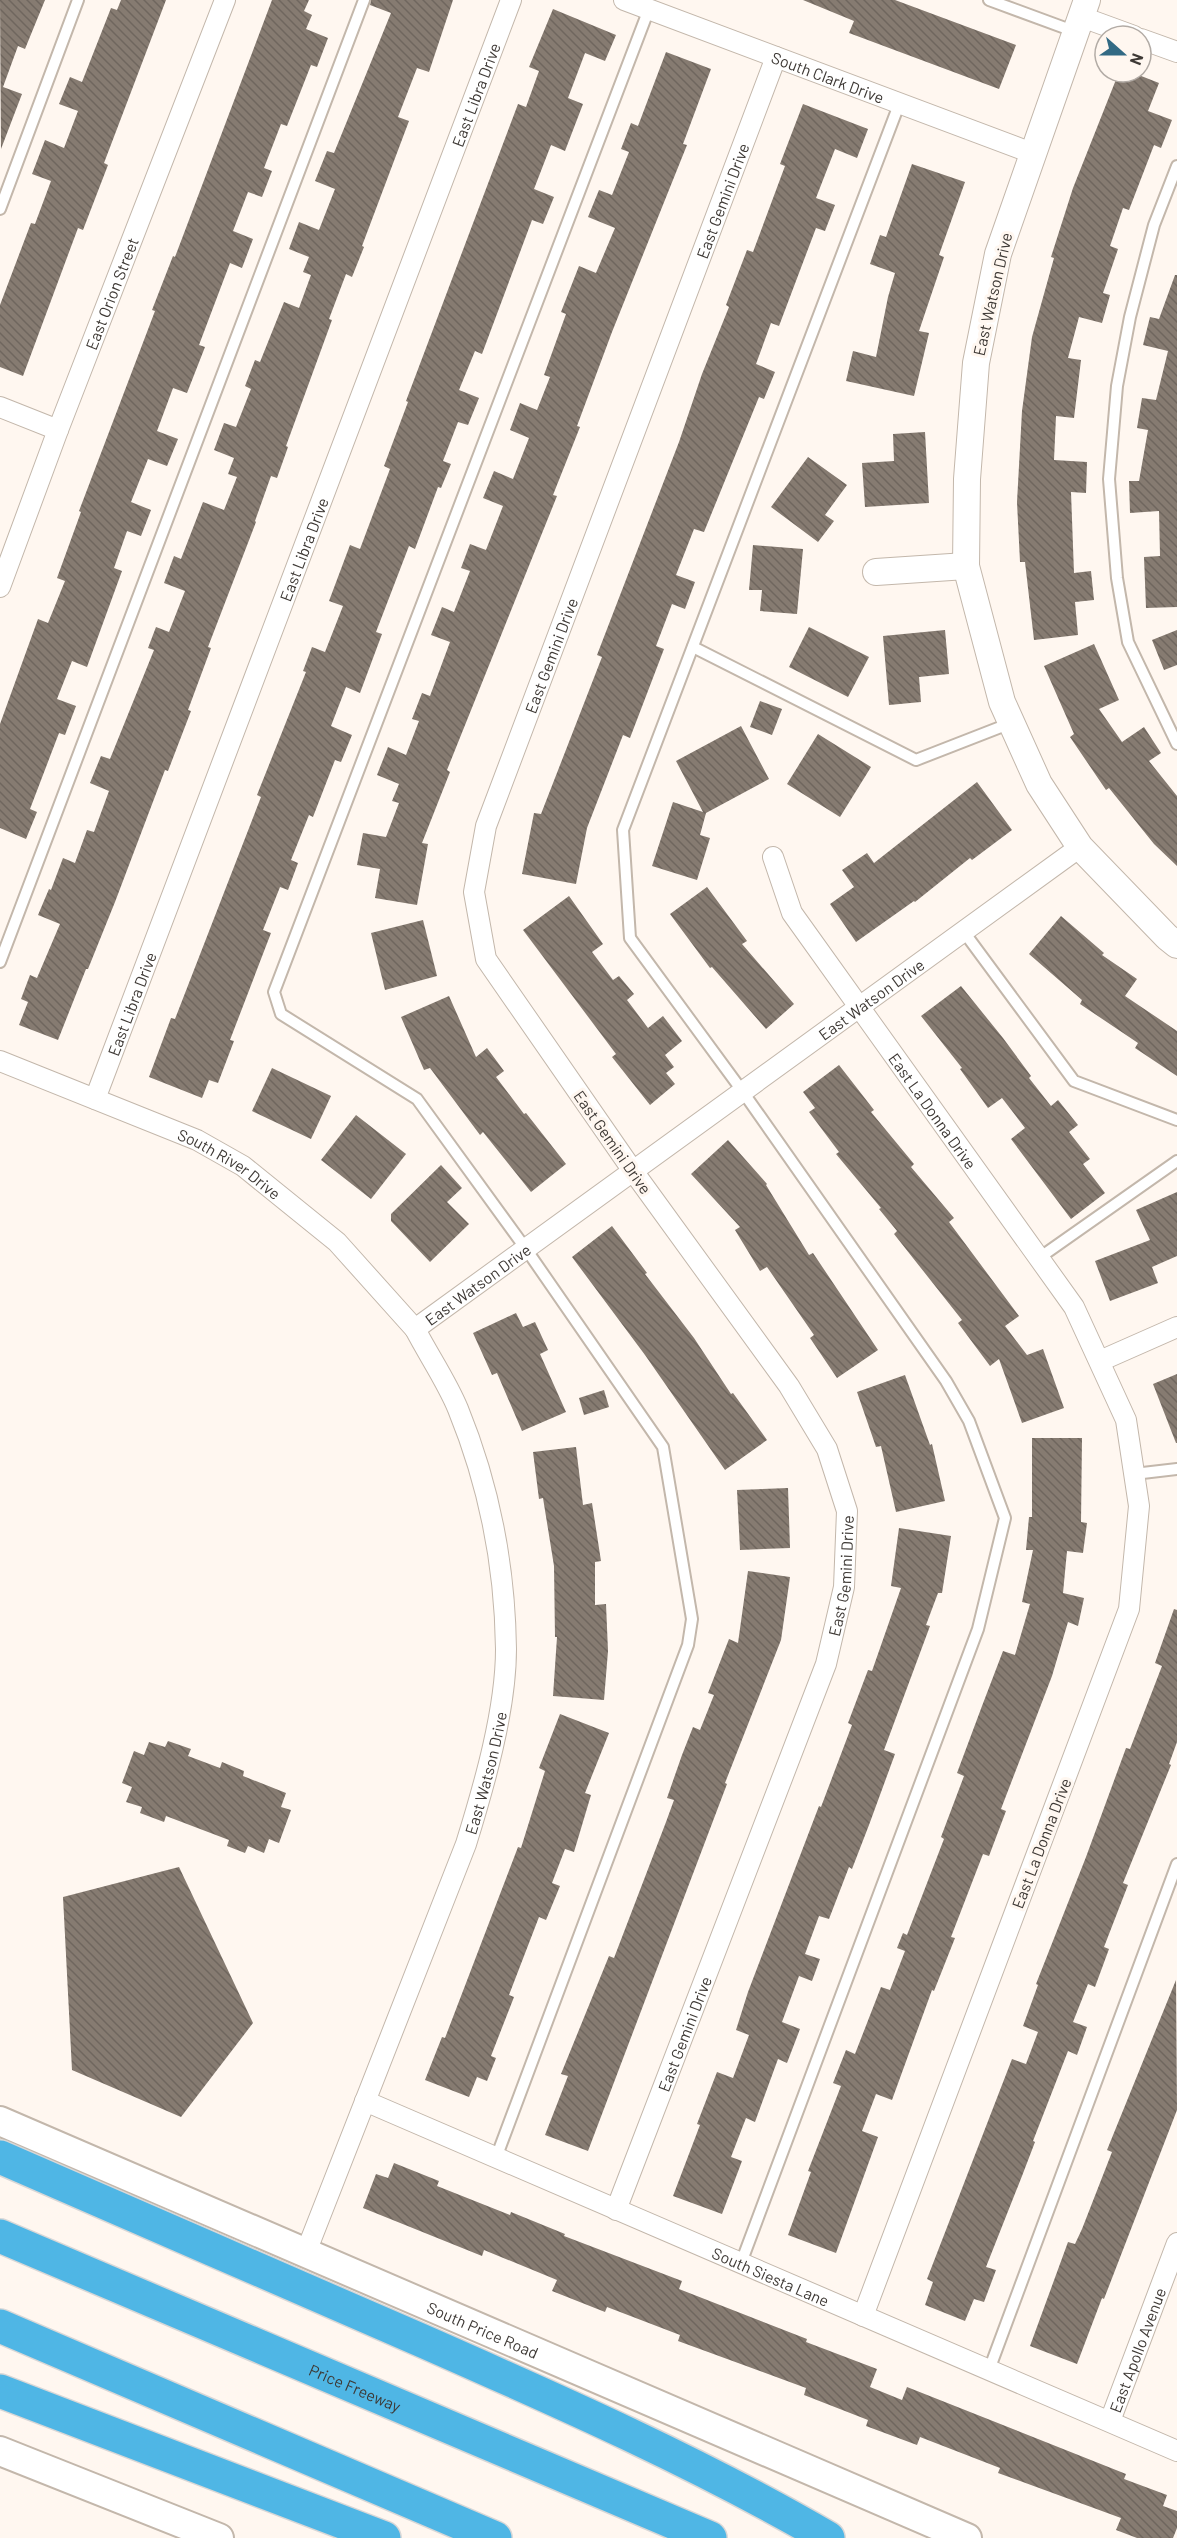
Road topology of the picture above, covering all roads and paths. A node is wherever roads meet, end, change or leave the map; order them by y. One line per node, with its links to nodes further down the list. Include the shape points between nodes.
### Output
1 (78, 0): 16 (lane)
2 (225, 0): 18 (street, East Orion Street)
3 (364, 0): 29 (lane)
4 (511, 0): 33 (street, East Libra Drive)
5 (624, 0): 7 (street, South Clark Drive)
6 (989, 0): 8 (lane)
7 (650, 9): 12 (street, South Clark Drive); 37 (lane, via 274,992 281,1014 417,1099)
8 (1081, 16): 9 (street); 14 (street, East Watson Drive)
9 (1102, 24)
10 (1153, 43): 11 (street)
11 (1177, 52)
12 (776, 57): 13 (street, South Clark Drive); 36 (street, East Gemini Drive, via 486,826 474,892 486,959)
13 (900, 102): 14 (street, South Clark Drive); 22 (lane)
14 (1032, 153): 19 (street, East Watson Drive, via 998,254 976,363 967,479)
15 (1177, 166): 24 (lane, via 1154,225 1130,317 1117,386 1109,479 1117,578 1128,642)
16 (0, 209)
17 (0, 407): 18 (street)
18 (58, 430): 21 (street, East Orion Street)
19 (966, 566): 20 (street); 23 (street, East Watson Drive)
20 (876, 572)
21 (0, 587)
22 (693, 647): 23 (lane, via 916,760); 32 (lane, via 623,830 630,938)
23 (1011, 723): 25 (street, East Watson Drive, via 1039,784)
24 (1177, 744)
25 (1080, 847): 27 (street, East Watson Drive); 28 (street)
26 (773, 857): 30 (street, East La Donna Drive, via 792,913)
27 (964, 932): 30 (street, East Watson Drive); 34 (lane, via 1074,1081)
28 (1177, 945)
29 (0, 963)
30 (861, 1008): 32 (street, East Watson Drive); 38 (street, East La Donna Drive)
31 (0, 1061): 33 (street, South River Drive)
32 (743, 1092): 36 (street, East Watson Drive); 53 (lane, via 946,1381 969,1421 1005,1518 978,1629)
33 (95, 1099): 40 (street, South River Drive, via 197,1140 243,1166 337,1242)
34 (1177, 1120)
35 (1177, 1161): 38 (lane)
36 (633, 1171): 37 (street, East Watson Drive); 49 (street, East Gemini Drive, via 789,1386 827,1449 847,1511 844,1587 826,1664)
37 (526, 1249): 40 (street, East Watson Drive); 48 (lane, via 663,1447 692,1619 688,1645)
38 (1039, 1258): 41 (street, East La Donna Drive, via 1074,1307)
39 (1177, 1327): 41 (street)
40 (415, 1329): 45 (street, East Watson Drive, via 458,1408 486,1490 500,1566 506,1650 495,1736 477,1810)
41 (1100, 1361): 43 (street, East La Donna Drive, via 1126,1420)
42 (1177, 1469): 43 (lane)
43 (1134, 1474): 54 (street, East La Donna Drive, via 1139,1506 1129,1609)
44 (1177, 1864): 56 (lane)
45 (365, 2101): 48 (street, South Siesta Lane); 52 (street, East Watson Drive)
46 (0, 2121): 52 (main road, South Price Road)
47 (0, 2157): 65 (highway, via 574,2408 696,2467)
48 (496, 2158): 49 (street, South Siesta Lane)
49 (616, 2210): 53 (street, South Siesta Lane)
50 (0, 2236): 64 (highway, Price Freeway)
51 (1177, 2243): 58 (street, East Apollo Avenue)
52 (306, 2252): 66 (main road, South Price Road)
53 (741, 2263): 54 (street, South Siesta Lane)
54 (863, 2316): 56 (street, South Siesta Lane)
55 (0, 2326): 63 (highway)
56 (989, 2370): 58 (street, South Siesta Lane)
57 (0, 2391): 62 (highway)
58 (1110, 2421): 60 (street, South Siesta Lane)
59 (0, 2451): 61 (main road)
60 (1177, 2451)
61 (219, 2538)
62 (384, 2538)
63 (495, 2538)
64 (710, 2538)
65 (828, 2538)
66 (967, 2538)

